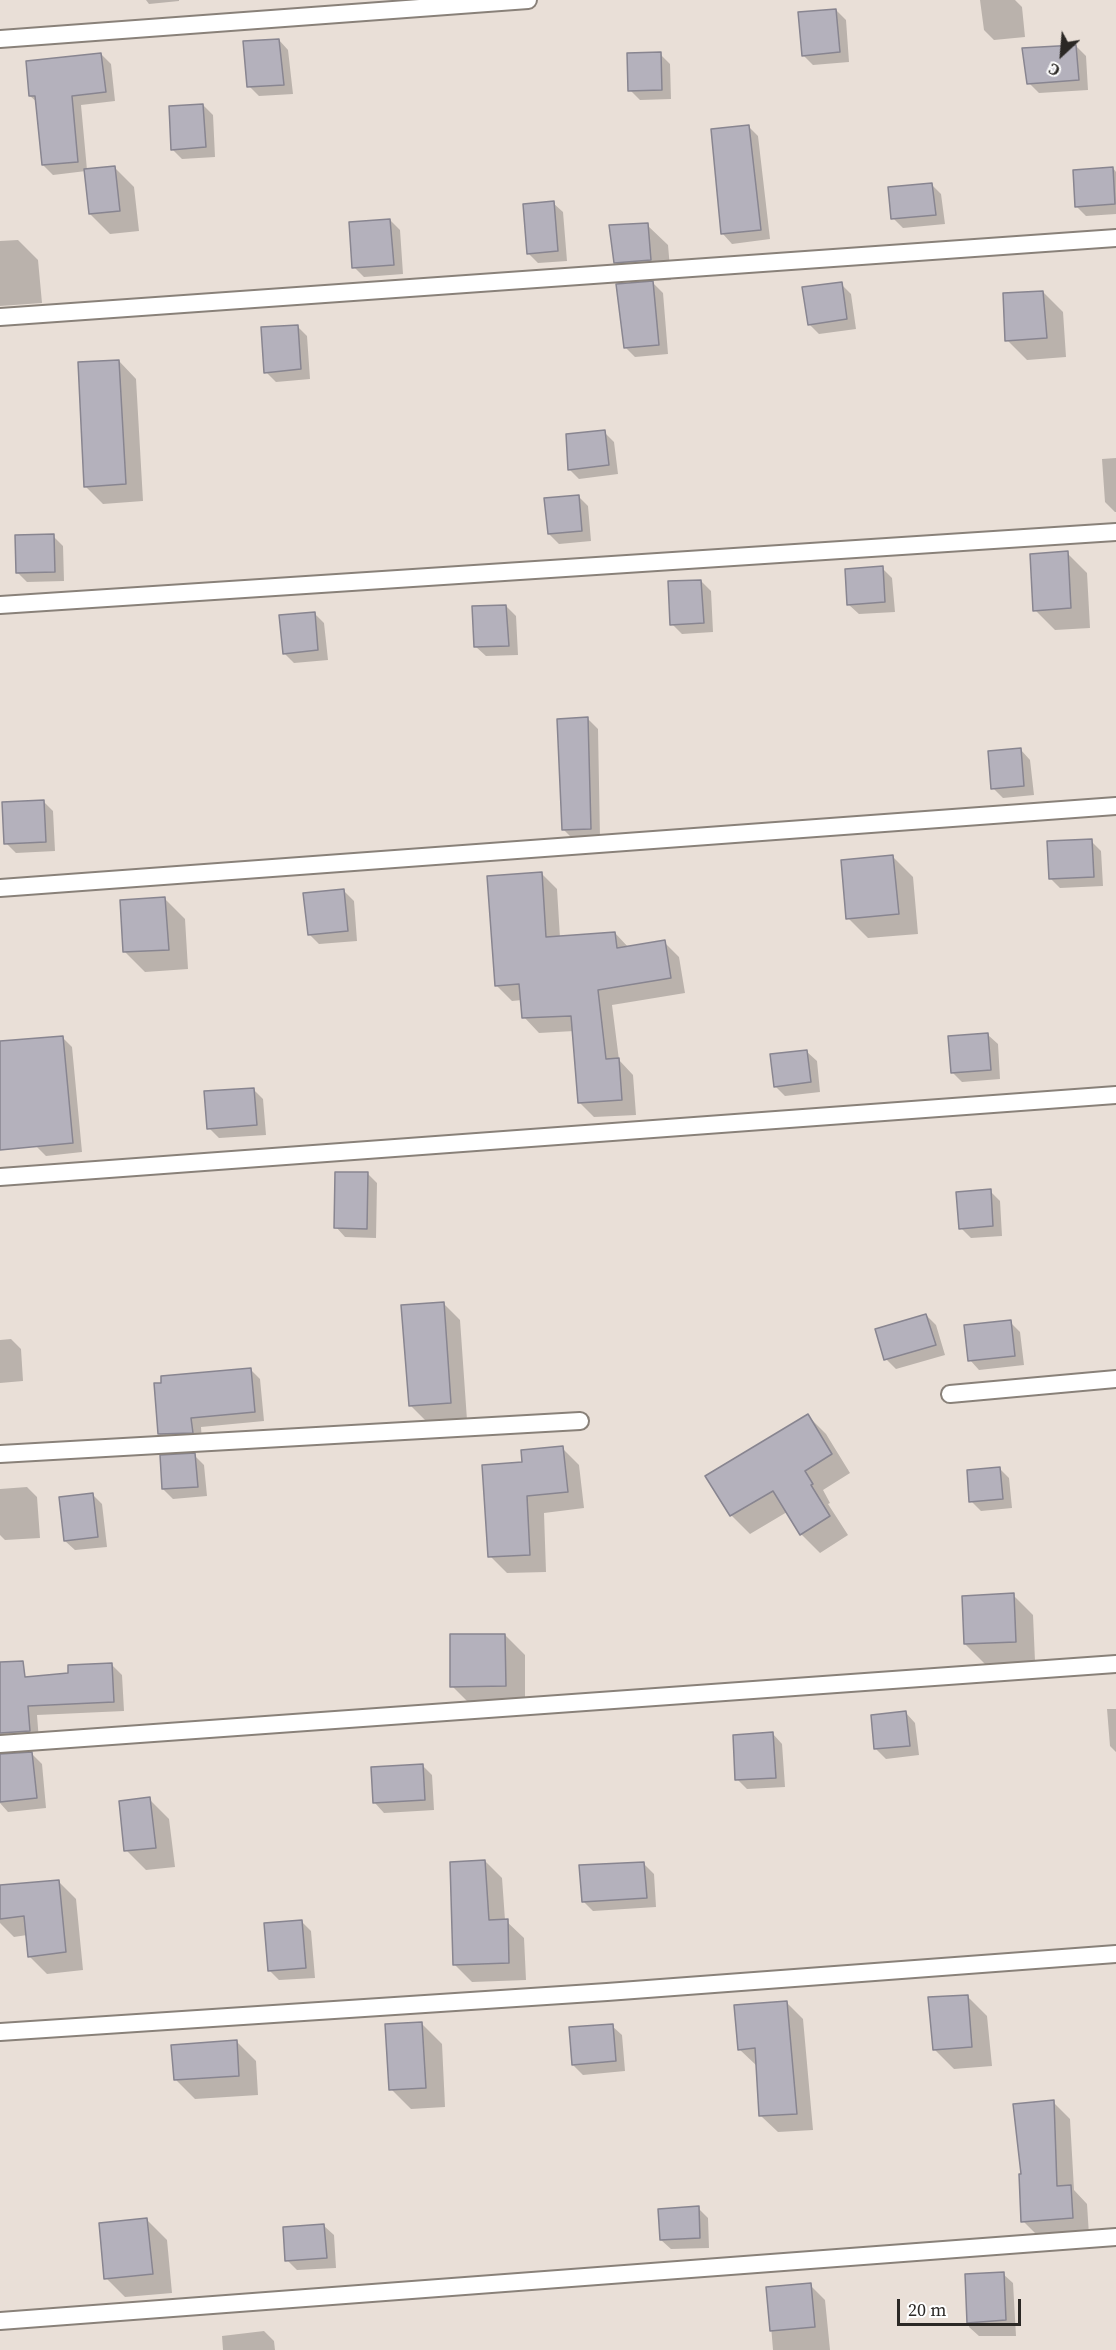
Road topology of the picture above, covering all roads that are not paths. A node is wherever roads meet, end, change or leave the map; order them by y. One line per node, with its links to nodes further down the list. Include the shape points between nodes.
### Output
1 (528, 0): 2 (lane)
2 (0, 39)
3 (1116, 238): 4 (lane)
4 (0, 317)
5 (1116, 532): 6 (lane)
6 (0, 605)
7 (1116, 806): 8 (lane)
8 (0, 888)
9 (1116, 1095): 10 (lane)
10 (0, 1177)
11 (1116, 1379): 12 (lane)
12 (950, 1394)
13 (580, 1421): 14 (lane)
14 (0, 1454)
15 (1116, 1664): 16 (lane)
16 (0, 1744)
17 (1116, 1954): 18 (lane)
18 (0, 2032)
19 (1116, 2237): 20 (lane)
20 (0, 2321)

